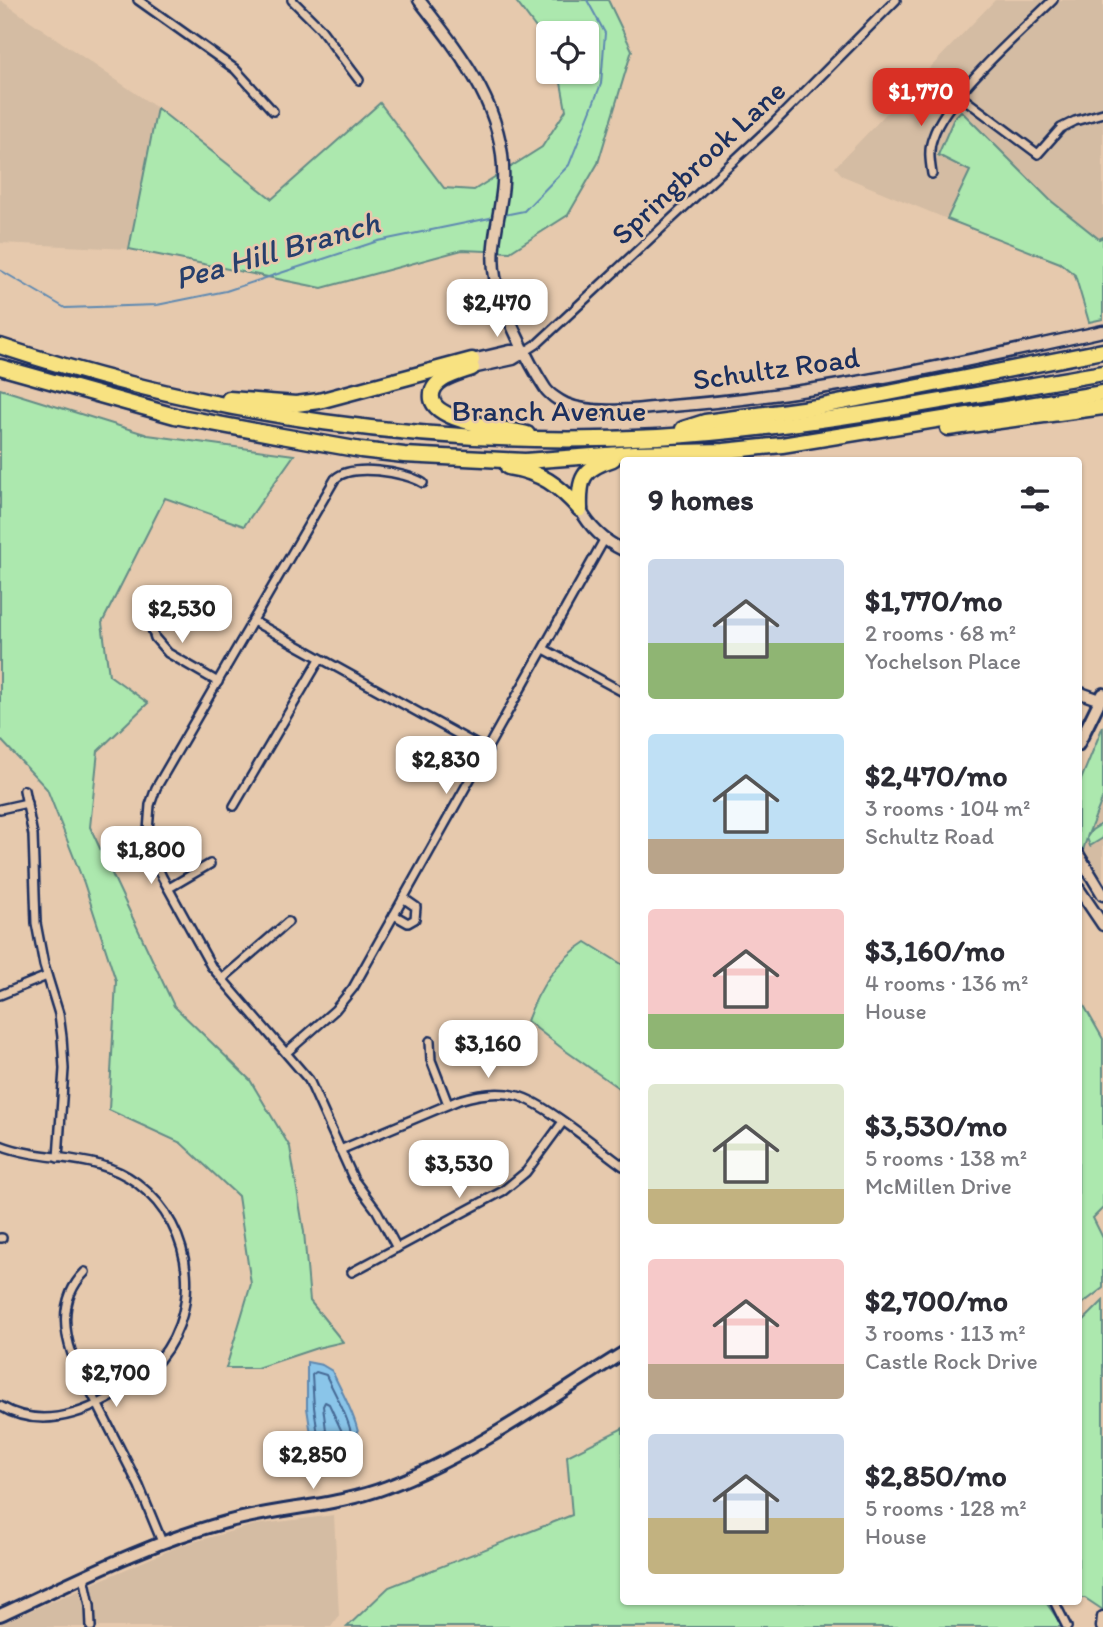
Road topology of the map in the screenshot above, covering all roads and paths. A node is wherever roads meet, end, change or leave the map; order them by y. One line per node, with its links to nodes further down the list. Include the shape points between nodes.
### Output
1 (138, 0): 8 (street, via 235,69)
2 (292, 0): 6 (street)
3 (419, 0): 13 (street, Schultz Road, via 461,54 494,119 503,181 494,274)
4 (896, 0): 13 (street, Springbrook Lane, via 769,128)
5 (1053, 0): 7 (street)
6 (359, 80)
7 (959, 95): 9 (street, via 1038,155 1061,128); 10 (street, via 933,136)
8 (274, 111)
9 (1103, 113)
10 (932, 174)
11 (1103, 331): 13 (street, Schultz Road, via 931,370 831,387 709,404 608,409 565,404 546,391)
12 (0, 346): 19 (highway, Branch Avenue)
13 (526, 351): 15 (street, via 510,351)
14 (1103, 351): 22 (highway, via 817,407 705,422)
15 (472, 364): 19 (highway, via 296,404); 23 (highway, via 436,386 434,407 460,419)
16 (0, 367): 25 (highway, Branch Avenue, via 175,416 361,450)
17 (1103, 373): 22 (highway, Branch Avenue, via 796,423)
18 (1103, 393): 21 (highway, Branch Avenue)
19 (176, 396): 23 (highway, Branch Avenue, via 335,424 440,436)
20 (1103, 407): 21 (highway, via 974,426)
21 (856, 433): 24 (highway, Branch Avenue, via 736,450)
22 (658, 436): 23 (highway, Branch Avenue)
23 (552, 440)
24 (634, 453): 25 (highway, Branch Avenue, via 525,461); 26 (highway)
25 (444, 456): 29 (highway, via 544,477)
26 (623, 457)
27 (620, 458): 29 (highway, via 589,469 581,479)
28 (423, 483): 33 (street, via 363,470 348,471 335,479)
29 (580, 509): 30 (street)
30 (604, 540): 31 (street); 34 (street)
31 (620, 548)
32 (145, 607): 36 (street, via 155,638 167,653)
33 (253, 621): 35 (street); 36 (street)
34 (544, 649): 37 (street); 41 (street)
35 (320, 659): 41 (street); 44 (street)
36 (218, 682): 48 (street, via 150,805 150,845)
37 (620, 690)
38 (1082, 693): 39 (street)
39 (1101, 697): 40 (main road)
40 (1082, 737)
41 (488, 751): 51 (street)
42 (24, 790): 43 (street)
43 (27, 803): 45 (street); 55 (street, via 33,835 36,923)
44 (234, 806)
45 (0, 809)
46 (1082, 861): 50 (street)
47 (211, 864): 48 (street)
48 (169, 888): 56 (street)
49 (1082, 894): 54 (street)
50 (1103, 895)
51 (404, 898): 52 (street); 52 (street, via 416,907 415,919 408,923)
52 (394, 915): 59 (street, via 343,1001)
53 (288, 922): 56 (street)
54 (1103, 925)
55 (47, 976): 57 (street); 64 (street, via 56,1001 64,1069)
56 (222, 979): 59 (street)
57 (0, 995)
58 (430, 1041): 60 (street, via 431,1060)
59 (287, 1052): 63 (street, via 309,1080)
60 (448, 1104): 61 (street, via 478,1095 517,1096); 63 (street)
61 (562, 1123): 65 (street); 66 (street, via 512,1185)
62 (0, 1145): 64 (street)
63 (340, 1150): 66 (street)
64 (58, 1158): 70 (street, via 110,1167 143,1188 176,1229 187,1269 183,1315 166,1352 140,1379)
65 (620, 1164)
66 (397, 1248): 68 (street)
67 (85, 1272): 70 (street, via 68,1298 66,1332 72,1354)
68 (352, 1272)
69 (620, 1355): 72 (main road, via 434,1468 333,1502 229,1521)
70 (99, 1404): 71 (street, via 42,1419); 72 (street)
71 (0, 1406)
72 (162, 1542): 73 (main road)
73 (84, 1576): 75 (main road); 77 (street)
74 (1056, 1605): 78 (street)
75 (0, 1615)
76 (1103, 1617): 79 (street)
77 (90, 1627)
78 (1067, 1627)
79 (1102, 1627)

